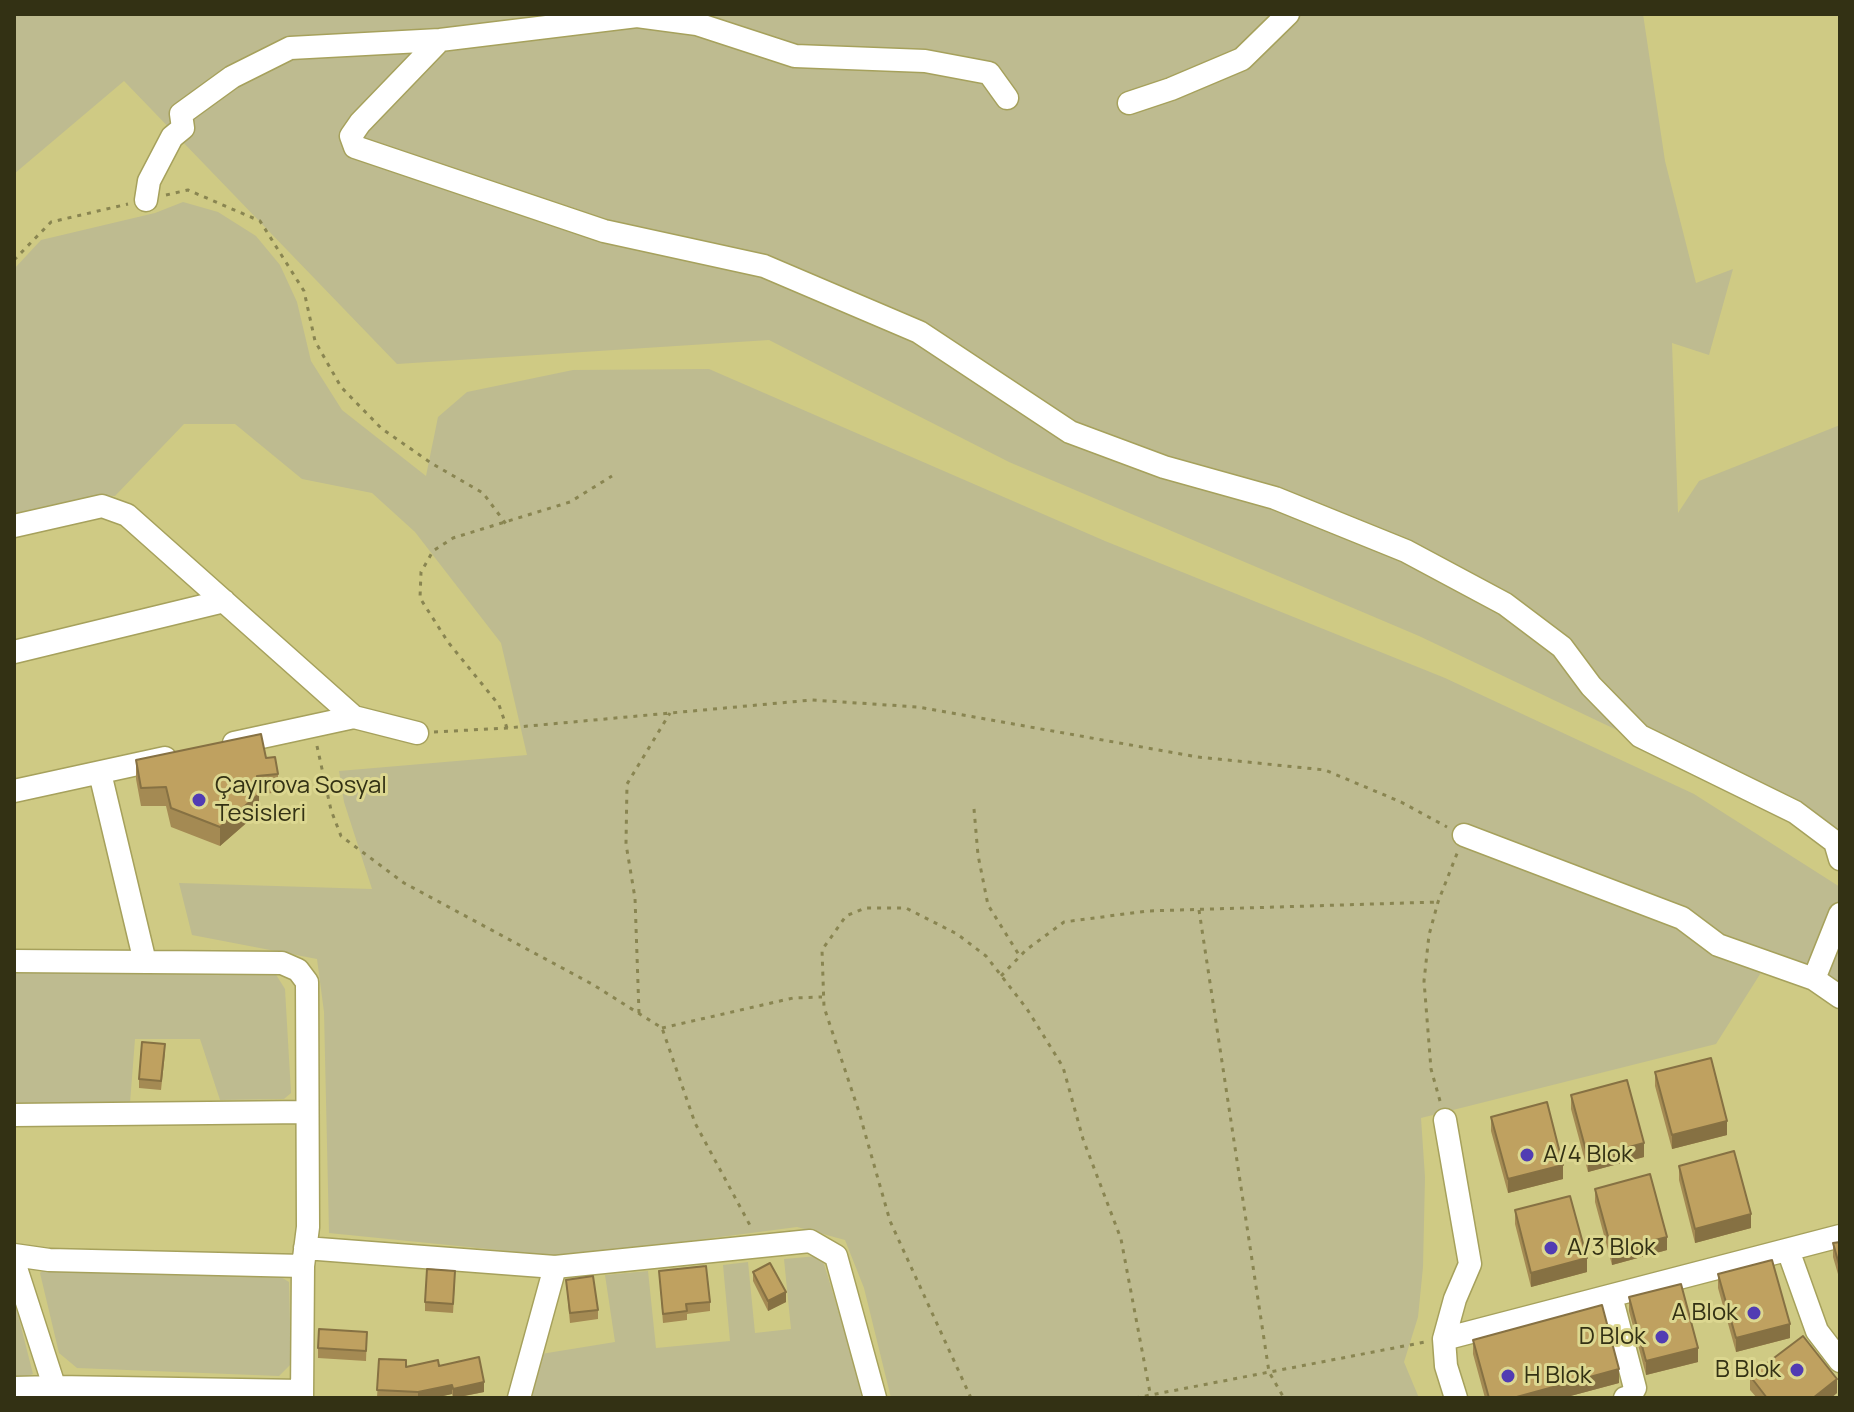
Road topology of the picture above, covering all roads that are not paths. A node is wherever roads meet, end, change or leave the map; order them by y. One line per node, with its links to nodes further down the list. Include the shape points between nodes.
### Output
1 (1288, 14): 4 (street, via 1242,59)
2 (440, 40): 3 (street, via 637,16 697,24 795,56 925,61 989,73); 5 (street, via 290,48 232,77 181,114 183,128 172,137 149,181); 14 (street, via 360,123 351,136 355,147 604,231 764,266 919,332 1070,432 1164,467 1275,498 1406,551 1505,604 1562,647 1640,736 1795,812 1835,842)
3 (1007, 98)
4 (1129, 103)
5 (146, 200)
6 (14, 526): 7 (street, via 102,506 127,515)
7 (224, 601): 8 (street); 9 (street)
8 (14, 652)
9 (354, 717): 10 (street); 11 (street)
10 (417, 733)
11 (100, 773): 12 (street); 17 (street)
12 (14, 791)
13 (1464, 835): 18 (street, via 1682,918 1718,945)
14 (1840, 859)
15 (1840, 914): 18 (street)
16 (14, 961): 17 (street)
17 (145, 962): 20 (street, via 282,963 298,970 307,982)
18 (1814, 979): 19 (street)
19 (1840, 997)
20 (307, 1112): 21 (street); 26 (street)
21 (14, 1115)
22 (1445, 1120): 30 (street, via 1470,1264)
23 (1840, 1236): 24 (street)
24 (1788, 1250): 29 (street); 31 (street, via 1817,1331)
25 (14, 1255): 26 (street, via 49,1260)
26 (304, 1257): 28 (street); 34 (street)
27 (14, 1262): 33 (street)
28 (555, 1267): 35 (street); 36 (street, via 810,1241 836,1256)
29 (1611, 1296): 30 (street); 38 (street, via 1635,1388)
30 (1444, 1339): 37 (street)
31 (1840, 1361)
32 (14, 1388): 33 (street)
33 (57, 1392): 34 (street)
34 (302, 1395)
35 (519, 1398)
36 (875, 1398)
37 (1456, 1398)
38 (1625, 1398)

